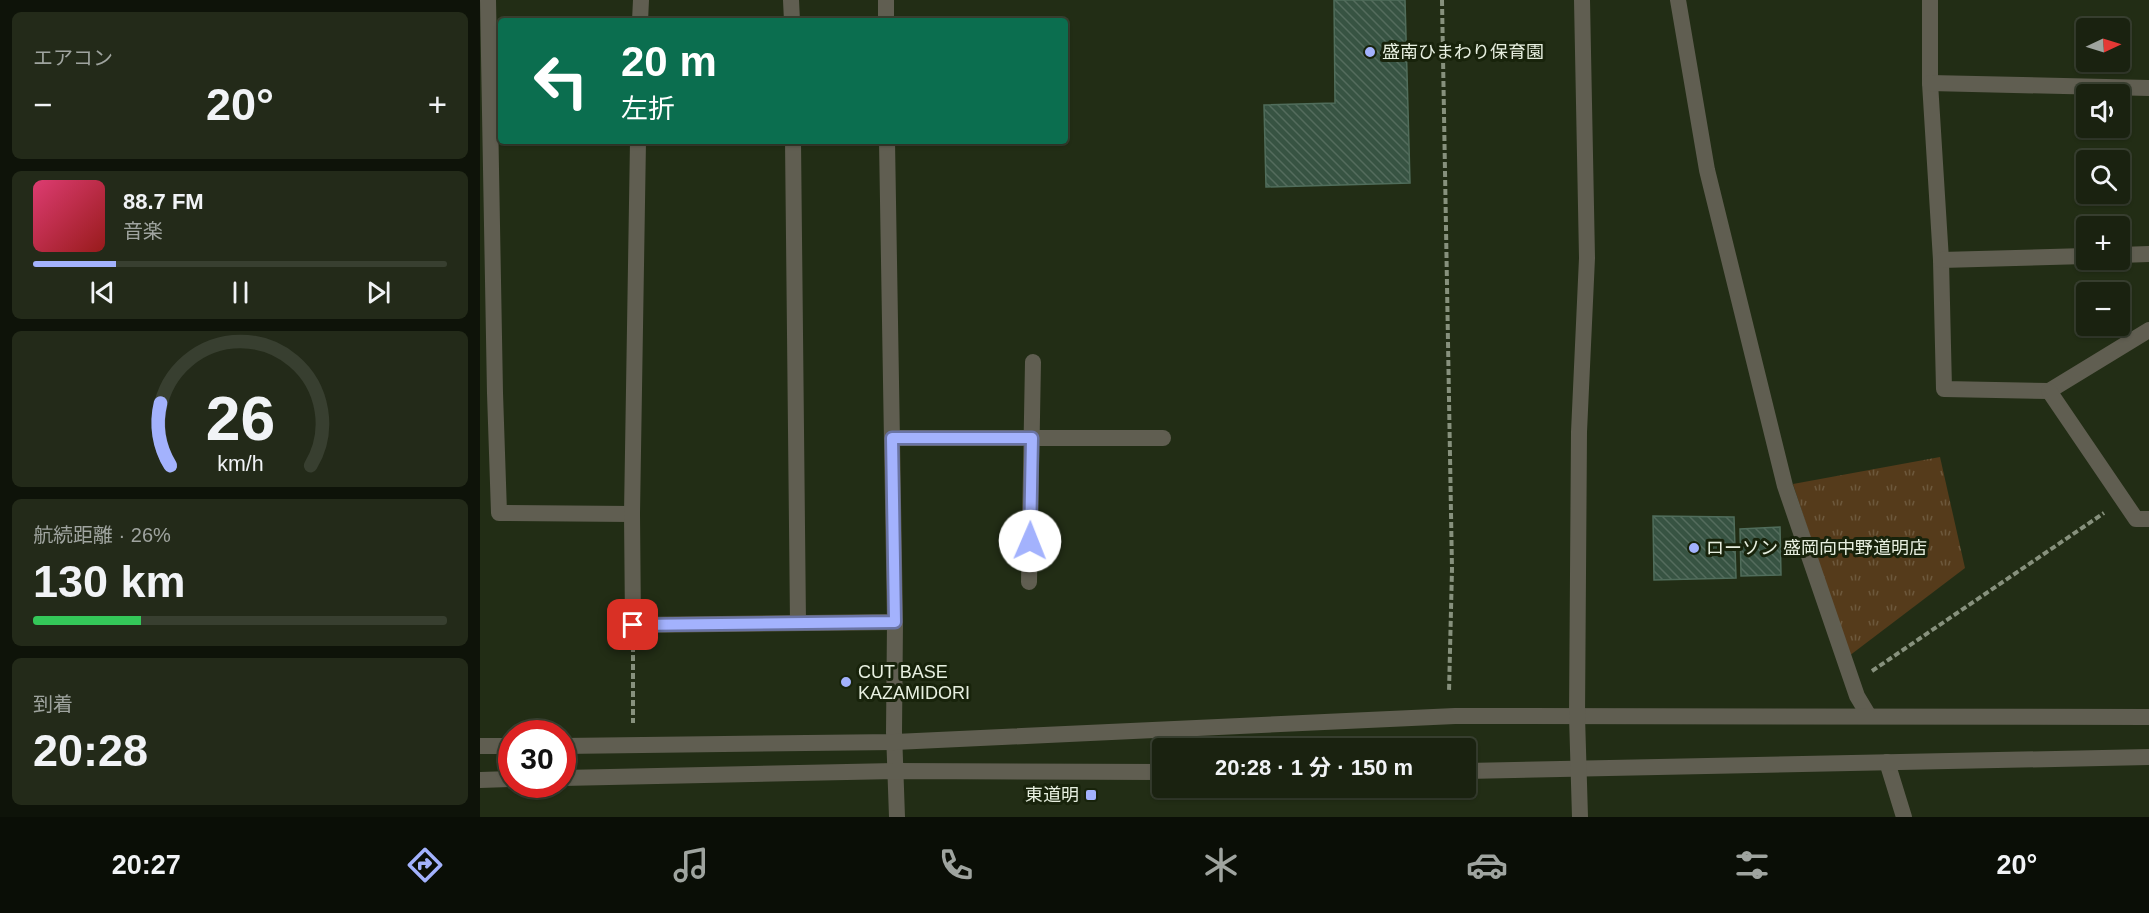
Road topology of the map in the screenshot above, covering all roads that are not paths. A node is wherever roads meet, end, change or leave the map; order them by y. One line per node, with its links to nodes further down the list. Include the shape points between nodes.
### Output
1 (488, 0): 23 (street)
2 (641, 0): 8 (street)
3 (791, 0): 9 (street)
4 (886, 0): 10 (street)
5 (1582, 0): 32 (street, via 1587,258 1579,432)
6 (1678, 0): 33 (street, via 1707,170 1782,475 1857,696)
7 (1930, 0): 11 (street)
8 (640, 18)
9 (792, 18)
10 (886, 18)
11 (1929, 83): 12 (street); 19 (street)
12 (2149, 88)
13 (638, 144): 27 (street)
14 (793, 144): 31 (street)
15 (887, 144): 24 (street)
16 (2149, 254): 17 (street)
17 (2130, 255)
18 (2076, 256): 19 (street)
19 (1941, 260): 22 (street, via 1944,389)
20 (2149, 330): 22 (street)
21 (1033, 362): 25 (street)
22 (2049, 391): 28 (street, via 2136,519)
23 (487, 393): 27 (street, via 499,513)
24 (892, 438): 25 (street); 30 (street)
25 (1032, 438): 26 (street); 29 (street)
26 (1163, 438)
27 (632, 514): 31 (street, via 633,625)
28 (2149, 519)
29 (1029, 582)
30 (895, 622): 31 (street); 35 (street)
31 (798, 623)
32 (1577, 716): 33 (street); 35 (street, via 1455,716); 41 (street)
33 (1869, 716): 34 (street)
34 (2149, 717)
35 (895, 742): 38 (street); 42 (street)
36 (480, 746): 37 (street)
37 (498, 746)
38 (576, 746)
39 (2149, 758): 40 (street)
40 (1887, 762): 41 (street); 50 (street)
41 (1578, 770): 43 (street); 49 (street)
42 (896, 771): 44 (street); 45 (street); 48 (street)
43 (1476, 771)
44 (1152, 772)
45 (576, 778)
46 (498, 779): 47 (street)
47 (480, 780)
48 (897, 817)
49 (1580, 817)
50 (1904, 817)

